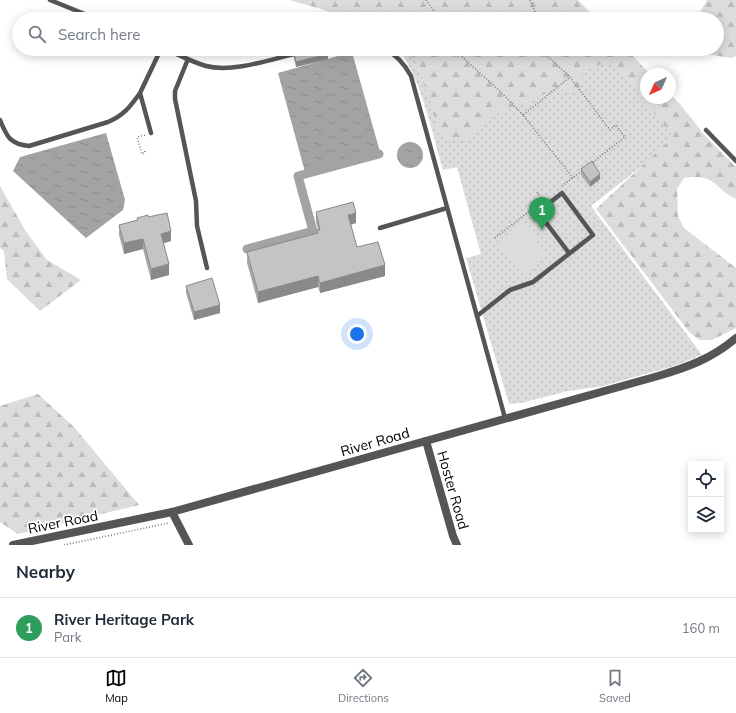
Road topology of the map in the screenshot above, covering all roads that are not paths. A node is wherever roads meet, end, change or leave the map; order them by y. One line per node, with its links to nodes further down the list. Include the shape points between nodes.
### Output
1 (50, 0): 2 (lane)
2 (80, 12)
3 (158, 56): 8 (lane)
4 (181, 56): 7 (lane)
5 (287, 56): 7 (lane, via 250,65 228,67 208,67)
6 (394, 56): 13 (lane, via 411,76)
7 (188, 59): 16 (lane, via 176,91 176,104 196,202 197,226)
8 (140, 93): 9 (lane, via 119,117 29,146 18,145 8,137); 11 (lane)
9 (0, 120)
10 (706, 130): 12 (lane)
11 (151, 132)
12 (736, 161)
13 (447, 208): 14 (lane); 17 (lane)
14 (380, 228)
15 (570, 253): 15 (lane, via 593,235 562,193 538,212); 17 (lane, via 533,282 510,290)
16 (207, 268)
17 (477, 316): 19 (lane)
18 (736, 338): 19 (street, River Road, via 718,352 691,365)
19 (505, 418): 20 (street, River Road)
20 (426, 441): 21 (street, River Road); 24 (street, Hoster Road)
21 (172, 512): 22 (street, River Road); 23 (street)
22 (13, 545)
23 (189, 545)
24 (457, 545)

